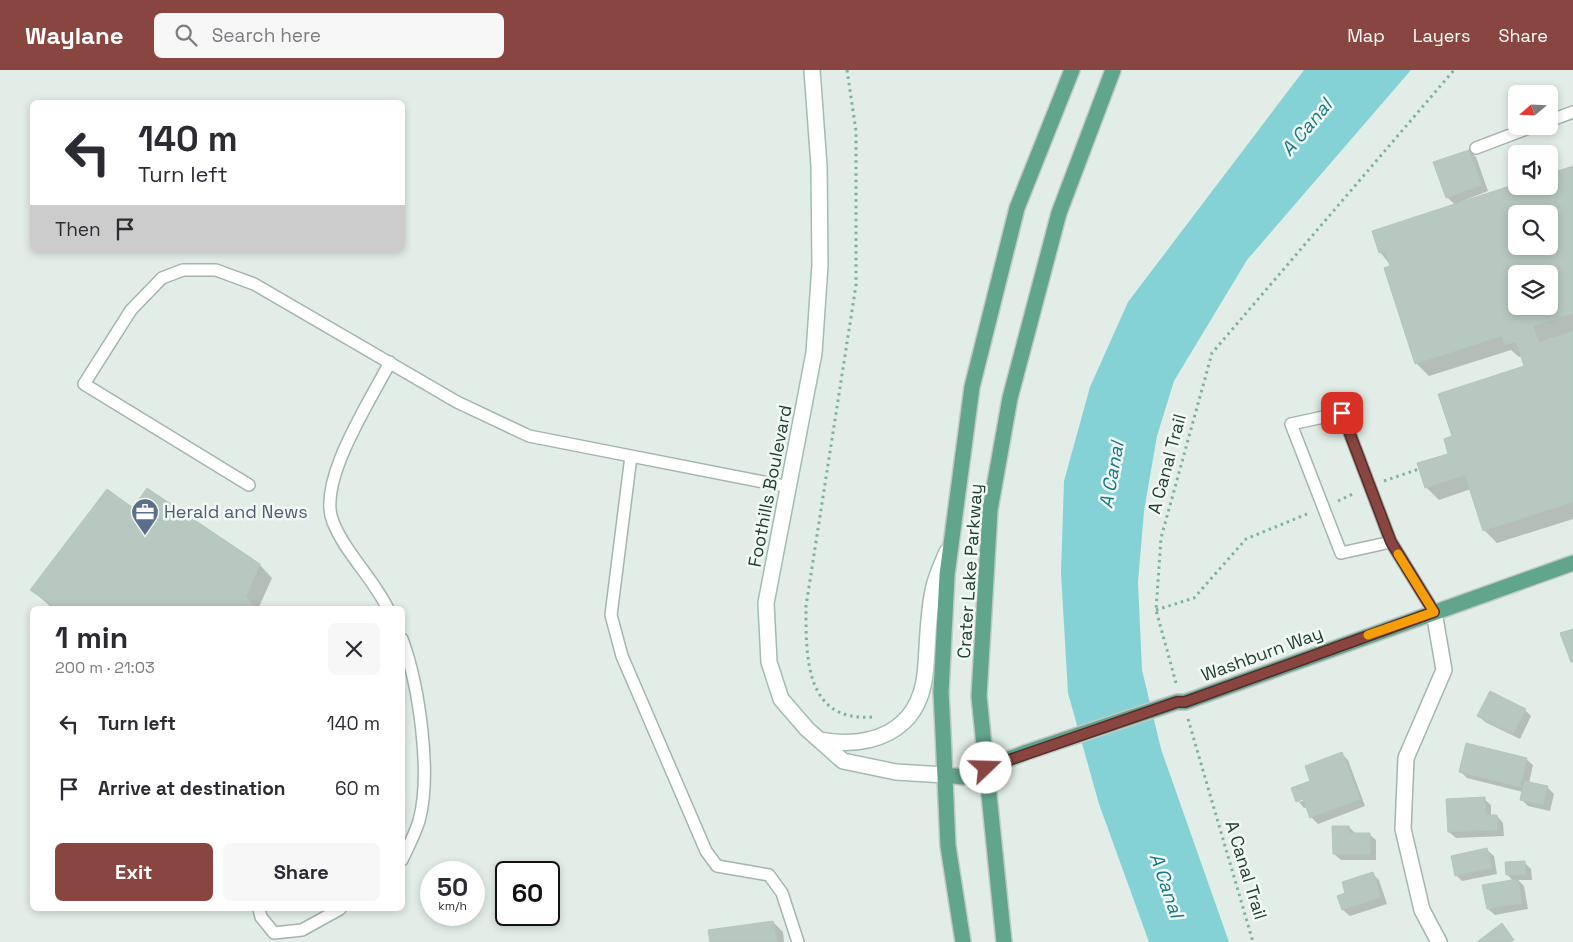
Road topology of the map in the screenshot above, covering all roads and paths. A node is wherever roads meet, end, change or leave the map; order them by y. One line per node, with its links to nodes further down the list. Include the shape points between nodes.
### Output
1 (812, 70): 15 (main road, Foothills Boulevard, via 819,166 820,265 814,353)
2 (847, 70): 25 (path, via 856,131 856,285 806,606 806,652 822,701 842,712)
3 (1072, 70): 17 (main road, Crater Lake Parkway, via 1017,208 972,387)
4 (1113, 70): 27 (main road, Crater Lake Parkway, via 1059,213 1007,416 990,510 980,696)
5 (1454, 70): 21 (path, A Canal Trail, via 1212,353 1161,538)
6 (1573, 112): 7 (lane)
7 (1558, 118)
8 (1510, 135): 9 (lane)
9 (1476, 148)
10 (390, 362): 11 (lane, via 457,402 529,436); 13 (lane, via 254,284 216,270 184,270 162,278 131,310 84,384); 20 (lane, via 335,469 328,500 332,522)
11 (631, 456): 15 (lane); 33 (lane, via 611,615 622,656 706,851 717,866 769,875 782,893)
12 (1419, 469): 14 (path)
13 (249, 485)
14 (1370, 486): 16 (path); 16 (lane, via 1342,413 1291,424); 18 (lane)
15 (789, 487): 26 (main road, Foothills Boulevard, via 766,604 769,662 781,698)
16 (1324, 508): 18 (lane, via 1341,553); 21 (path, via 1246,539 1194,598)
17 (951, 541): 26 (main road, via 933,590 925,677 919,699 908,716 899,728 882,736 838,743); 28 (main road, Crater Lake Parkway, via 946,575 941,692)
18 (1391, 542): 22 (lane)
19 (1573, 563): 22 (main road, Washburn Way)
20 (387, 606)
21 (1156, 610): 24 (path, A Canal Trail)
22 (1434, 612): 24 (main road, Washburn Way); 37 (main road, via 1444,670 1406,758 1403,829 1422,910)
23 (405, 651): 30 (lane, via 416,693 425,761 419,821)
24 (1181, 702): 27 (main road, Washburn Way); 36 (path, A Canal Trail)
25 (874, 717)
26 (820, 740): 28 (main road, Foothills Boulevard, via 844,761 896,772)
27 (986, 768): 29 (main road, Washburn Way); 35 (main road, Crater Lake Parkway)
28 (945, 775): 29 (main road, Foothills Boulevard); 34 (main road, Crater Lake Parkway, via 948,846)
29 (963, 777)
30 (405, 853)
31 (260, 911): 32 (lane, via 274,933 302,930)
32 (336, 911)
33 (798, 942)
34 (963, 942)
35 (1004, 942)
36 (1253, 942)
37 (1439, 942)

